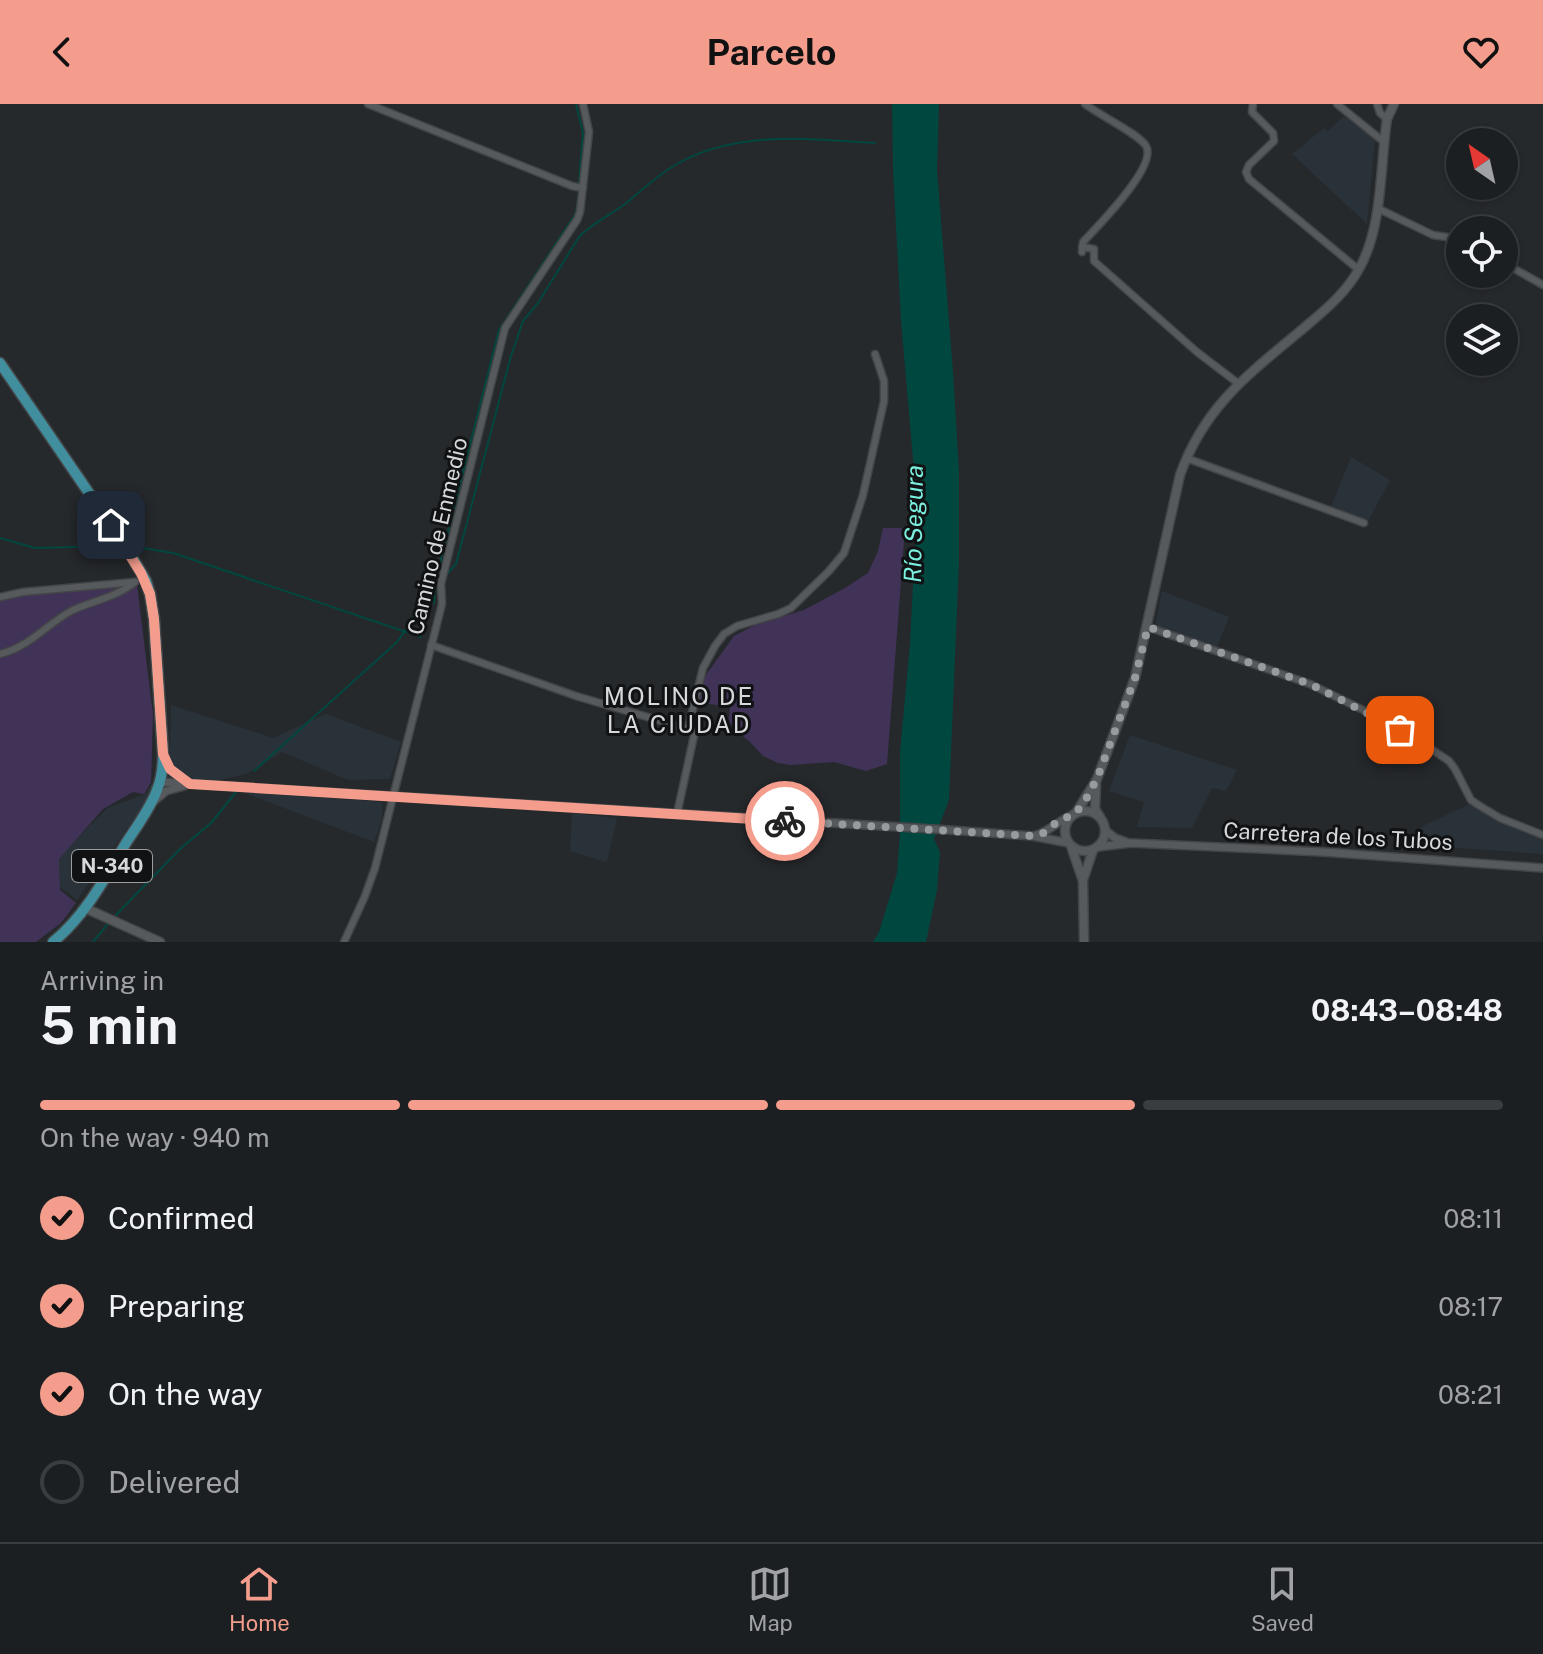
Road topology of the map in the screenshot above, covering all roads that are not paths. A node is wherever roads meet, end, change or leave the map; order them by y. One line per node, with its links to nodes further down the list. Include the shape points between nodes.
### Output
1 (368, 104): 10 (street)
2 (583, 104): 10 (street, Camino de Enmedio, via 589,132)
3 (1085, 104): 18 (street, via 1146,145 1149,155 1142,172 1082,249 1094,249 1094,261)
4 (1253, 104): 13 (street, via 1252,112 1273,133 1274,141 1249,165 1249,179)
5 (1337, 104): 9 (street)
6 (1377, 104): 8 (street)
7 (1392, 105): 8 (main road)
8 (1387, 119): 9 (main road)
9 (1384, 142): 11 (main road)
10 (583, 188): 24 (street, Camino de Enmedio, via 577,220 505,328 450,545)
11 (1377, 208): 12 (street); 13 (main road)
12 (1446, 237)
13 (1359, 270): 18 (main road, via 1341,295)
14 (1518, 271): 15 (street)
15 (1543, 285)
16 (875, 354): 26 (street, via 884,401 844,553 791,608 724,634 703,668)
17 (0, 363): 21 (highway, N-340, via 128,550)
18 (1239, 384): 19 (main road, via 1210,416)
19 (1186, 458): 20 (street); 23 (main road)
20 (1364, 523)
21 (140, 582): 22 (street); 25 (street, via 70,612 26,644); 27 (highway, N-340, via 154,619)
22 (0, 597)
23 (1148, 627): 28 (main road); 37 (street, via 1310,684 1363,710 1449,761 1471,800)
24 (431, 645): 26 (street); 31 (street, Camino de Enmedio)
25 (0, 654)
26 (688, 729): 33 (street, via 695,731)
27 (163, 754): 29 (highway, N-340); 30 (street, via 170,769)
28 (1097, 779): 34 (main road); 35 (main road, via 1095,809)
29 (160, 782): 30 (street); 32 (highway, N-340)
30 (190, 784): 31 (street); 32 (street, via 166,791)
31 (394, 797): 33 (street); 47 (street, Camino de Enmedio, via 370,883)
32 (151, 804): 44 (highway, N-340)
33 (677, 814): 38 (street)
34 (1075, 814): 35 (main road, via 1089,811); 38 (street); 40 (main road, via 1065,831)
35 (1100, 818): 36 (main road)
36 (1105, 830): 39 (street, Carretera de los Tubos); 41 (main road)
37 (1543, 835)
38 (1032, 836): 40 (street)
39 (1131, 843): 41 (street, Carretera de los Tubos); 42 (street, Carretera de los Tubos)
40 (1070, 845): 41 (main road, via 1081,851); 43 (main road)
41 (1096, 848): 43 (main road)
42 (1543, 868)
43 (1083, 881): 48 (main road)
44 (85, 908): 45 (highway, N-340); 46 (main road)
45 (53, 942)
46 (160, 942)
47 (344, 942)
48 (1084, 942)

